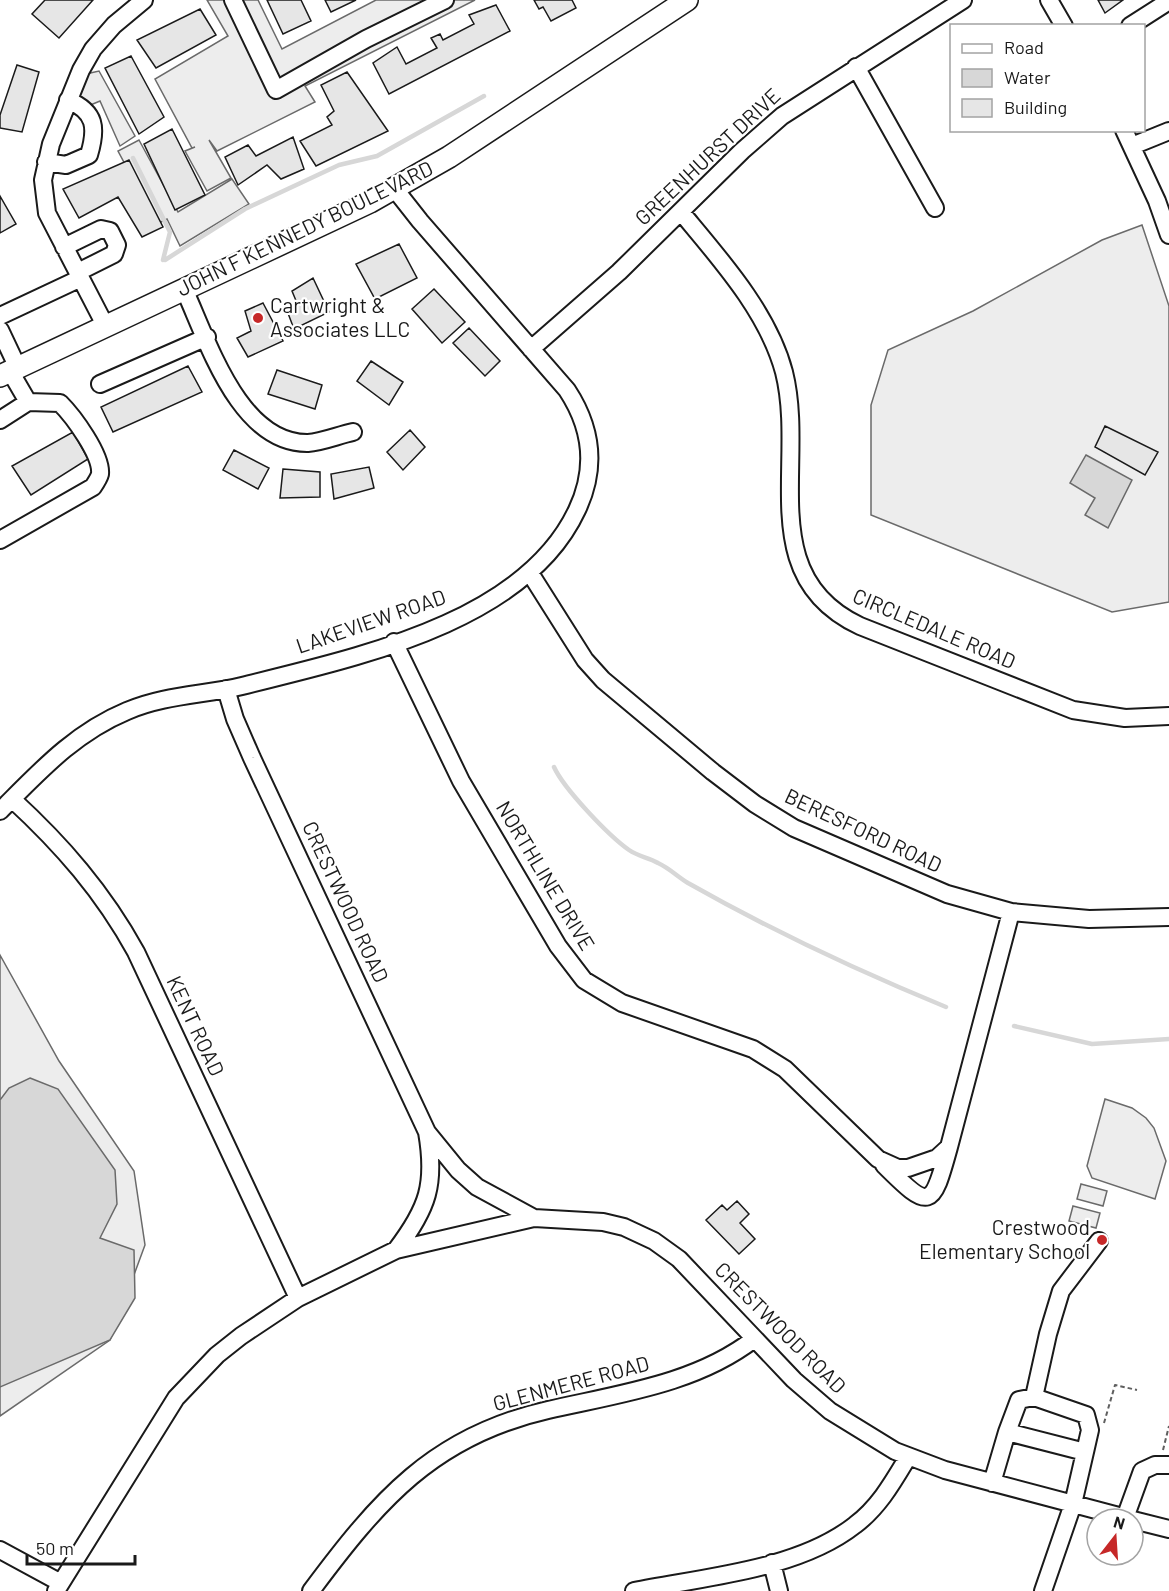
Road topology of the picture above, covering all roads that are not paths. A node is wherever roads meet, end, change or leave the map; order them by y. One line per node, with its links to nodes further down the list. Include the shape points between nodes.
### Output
1 (144, 0): 11 (street, via 93,49)
2 (233, 0): 3 (street, via 276,90)
3 (445, 0)
4 (687, 0): 16 (main road, JOHN F KENNEDY BOULEVARD, via 448,158)
5 (963, 0): 10 (street, GREENHURST DRIVE)
6 (1048, 0): 8 (street)
7 (1169, 1): 9 (street)
8 (1063, 24)
9 (1133, 24)
10 (856, 67): 17 (street); 18 (street, GREENHURST DRIVE, via 782,116)
11 (68, 100): 15 (street); 15 (street, via 88,113 95,133 89,155 66,165)
12 (1169, 131): 14 (street)
13 (1125, 132): 14 (street)
14 (1132, 146): 19 (street)
15 (46, 162): 20 (street, via 43,197)
16 (394, 188): 22 (main road, JOHN F KENNEDY BOULEVARD); 27 (street, LAKEVIEW ROAD)
17 (936, 208)
18 (681, 212): 27 (street, GREENHURST DRIVE); 37 (street, CIRCLEDALE ROAD, via 756,311 775,347 789,400 793,546 804,578 821,600 860,626 1073,710 1125,718)
19 (1169, 235)
20 (64, 247): 21 (street); 21 (street, via 101,229 110,231 117,246 114,254)
21 (80, 275): 23 (street); 24 (street)
22 (184, 289): 24 (main road, JOHN F KENNEDY BOULEVARD); 26 (street)
23 (0, 316)
24 (105, 325): 28 (main road, JOHN F KENNEDY BOULEVARD)
25 (0, 330): 28 (street)
26 (207, 337): 29 (street); 32 (street, via 236,399 258,424 282,437 309,443)
27 (531, 349): 34 (street, LAKEVIEW ROAD, via 579,409 590,451 587,485 574,516 555,546)
28 (9, 371): 30 (street)
29 (100, 384)
30 (28, 402): 31 (street); 33 (street, via 60,403 75,419 98,460 100,474 93,487)
31 (0, 420)
32 (353, 432)
33 (0, 540)
34 (530, 573): 35 (street, LAKEVIEW ROAD, via 463,614); 39 (street, BERESFORD ROAD, via 585,660 603,680 755,804 810,836 887,869 947,894)
35 (394, 642): 36 (street, LAKEVIEW ROAD); 43 (street, NORTHLINE DRIVE, via 461,781 558,946 585,980 622,1003 753,1048 785,1069)
36 (226, 689): 38 (street, LAKEVIEW ROAD, via 163,699 103,721 67,745); 41 (street, CRESTWOOD ROAD, via 252,758)
37 (1169, 716)
38 (6, 805): 47 (street, KENT ROAD, via 74,859 117,917)
39 (1011, 912): 40 (street, BERESFORD ROAD, via 1077,918); 42 (street, NORTHLINE DRIVE)
40 (1169, 917)
41 (428, 1132): 44 (street, CRESTWOOD ROAD, via 477,1187); 46 (street, CRESTWOOD ROAD, via 432,1167 425,1207)
42 (949, 1147): 43 (street, NORTHLINE DRIVE, via 937,1158 908,1168); 43 (street, NORTHLINE DRIVE, via 938,1189 928,1197 913,1194)
43 (878, 1159)
44 (534, 1218): 46 (street); 48 (street, CRESTWOOD ROAD, via 603,1222 654,1240 679,1259)
45 (1099, 1241): 49 (street, via 1061,1291)
46 (396, 1250): 47 (street)
47 (298, 1298): 62 (street, via 217,1355 176,1398)
48 (754, 1339): 52 (street, CRESTWOOD ROAD, via 830,1411); 63 (street, GLENMERE ROAD, via 691,1373 651,1387 524,1416 458,1444 386,1497)
49 (1034, 1397): 50 (street, via 1019,1400); 51 (street, via 1086,1415 1090,1430)
50 (1006, 1432): 51 (street); 54 (street)
51 (1085, 1452): 55 (street)
52 (908, 1457): 54 (street, CRESTWOOD ROAD); 61 (street, via 891,1487 855,1526 809,1553)
53 (1166, 1457): 57 (street, via 1142,1472)
54 (992, 1483): 55 (street, CRESTWOOD ROAD)
55 (1073, 1504): 56 (street, CRESTWOOD ROAD); 66 (street)
56 (1085, 1507)
57 (1132, 1507)
58 (1145, 1523): 59 (street, CRESTWOOD ROAD)
59 (1169, 1529)
60 (0, 1550): 62 (street)
61 (772, 1563): 64 (street); 65 (street)
62 (58, 1587)
63 (311, 1591)
64 (634, 1591)
65 (779, 1591)
66 (1043, 1591)

